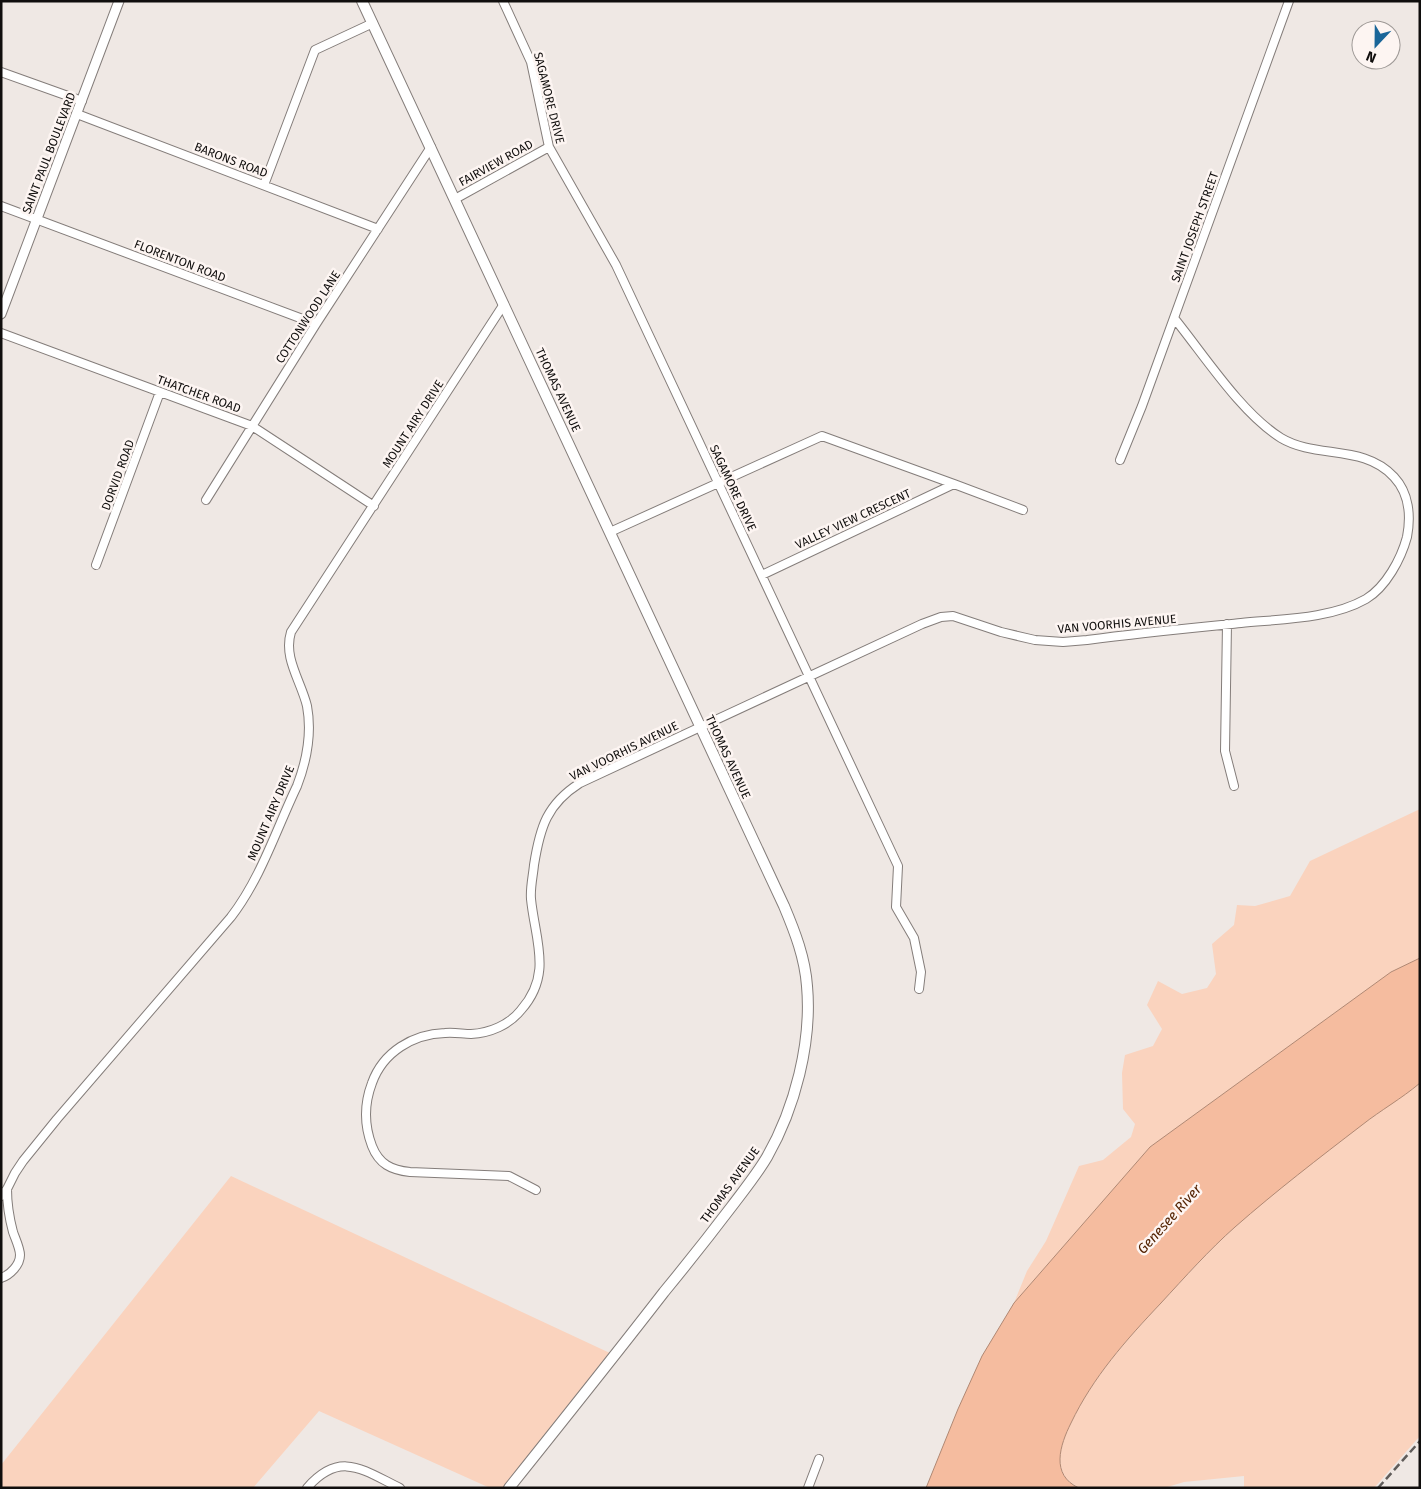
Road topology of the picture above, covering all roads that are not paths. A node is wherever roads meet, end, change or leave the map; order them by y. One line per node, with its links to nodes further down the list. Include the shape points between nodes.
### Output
1 (119, 1): 7 (street, SAINT PAUL BOULEVARD)
2 (362, 1): 5 (main road, THOMAS AVENUE)
3 (504, 1): 9 (street, SAGAMORE DRIVE, via 531,62)
4 (1289, 1): 18 (street, SAINT JOSEPH STREET)
5 (373, 23): 10 (main road, THOMAS AVENUE); 11 (street, via 315,50)
6 (1, 72): 7 (street)
7 (82, 101): 8 (street, SAINT PAUL BOULEVARD)
8 (77, 114): 11 (street, BARONS ROAD); 14 (street, SAINT PAUL BOULEVARD)
9 (549, 147): 12 (street, FAIRVIEW ROAD); 24 (street, SAGAMORE DRIVE, via 616,265)
10 (431, 148): 12 (main road, THOMAS AVENUE); 15 (street, COTTONWOOD LANE)
11 (264, 184): 15 (street, BARONS ROAD)
12 (455, 199): 16 (main road, THOMAS AVENUE)
13 (1, 206): 14 (street, FLORENTON ROAD)
14 (37, 219): 17 (street, SAINT PAUL BOULEVARD); 19 (street, FLORENTON ROAD)
15 (378, 229): 19 (street, COTTONWOOD LANE)
16 (504, 304): 27 (street, MOUNT AIRY DRIVE); 29 (main road, THOMAS AVENUE)
17 (1, 314)
18 (1174, 318): 23 (street, SAINT JOSEPH STREET); 32 (street, VAN VOORHIS AVENUE, via 1237,398 1269,430 1297,445 1366,459 1394,477 1407,502 1409,516 1405,545 1390,574 1368,598 1323,614)
19 (316, 324): 22 (street, COTTONWOOD LANE)
20 (1, 333): 21 (street, THATCHER ROAD)
21 (160, 392): 22 (street, THATCHER ROAD); 30 (street, DORVID ROAD)
22 (252, 426): 26 (street, COTTONWOOD LANE); 27 (street, THATCHER ROAD)
23 (1120, 460)
24 (718, 482): 25 (street, VALLEY VIEW CRESCENT, via 822,436); 29 (street, VALLEY VIEW CRESCENT); 31 (street, SAGAMORE DRIVE)
25 (954, 484): 28 (street, VALLEY VIEW CRESCENT); 31 (street, VALLEY VIEW CRESCENT)
26 (206, 500)
27 (374, 506): 37 (street, MOUNT AIRY DRIVE, via 289,639 289,655 306,705 309,740 297,786 254,882 230,917 23,1161)
28 (1023, 510)
29 (610, 532): 34 (main road, THOMAS AVENUE)
30 (96, 565)
31 (762, 575): 33 (street, SAGAMORE DRIVE)
32 (1227, 624): 33 (street, VAN VOORHIS AVENUE, via 1063,642 1035,640 953,616 942,617); 35 (street, via 1225,751)
33 (809, 676): 34 (street, VAN VOORHIS AVENUE); 36 (street, SAGAMORE DRIVE, via 898,866 896,906 914,938 921,972)
34 (700, 726): 38 (street, VAN VOORHIS AVENUE, via 580,783 563,795 550,811 540,835 530,897 541,959 540,972 530,1000 520,1012 496,1029 484,1033 432,1034 405,1043 386,1058 369,1090 366,1113 369,1138 377,1156 388,1167 410,1172 509,1176); 44 (main road, THOMAS AVENUE, via 784,906 804,963 807,987 804,1048 796,1086 777,1137 751,1180)
35 (1234, 786)
36 (919, 989)
37 (7, 1189): 39 (street, MOUNT AIRY DRIVE); 40 (street, via 10,1220 20,1255 15,1268)
38 (536, 1190)
39 (1, 1196)
40 (1, 1278)
41 (819, 1459): 45 (street)
42 (307, 1488): 43 (street, via 329,1469 346,1466)
43 (400, 1488)
44 (509, 1488)
45 (808, 1488)

